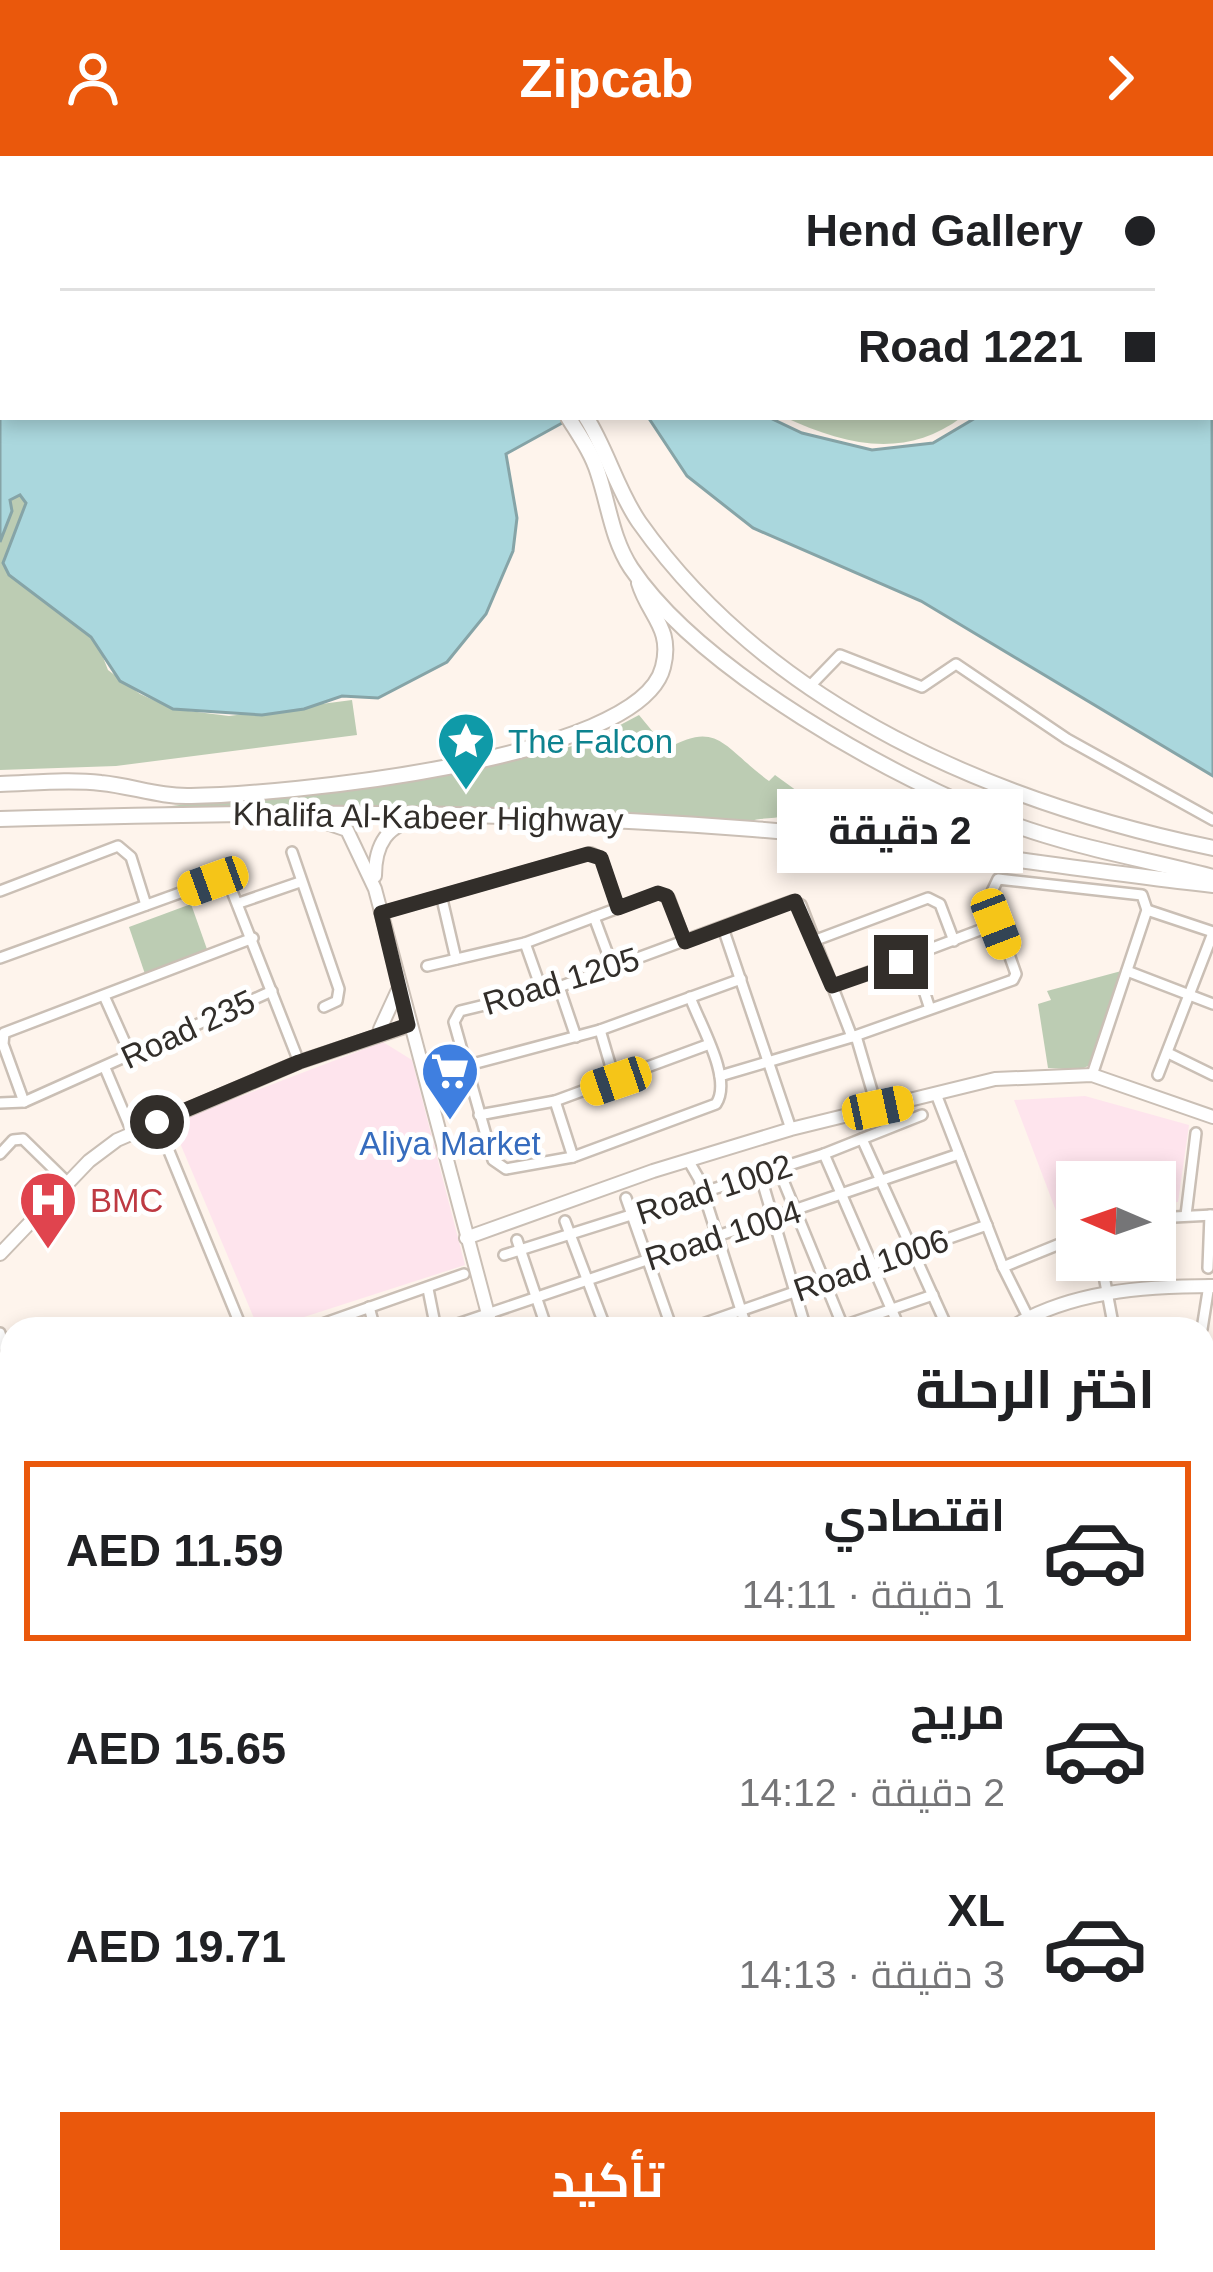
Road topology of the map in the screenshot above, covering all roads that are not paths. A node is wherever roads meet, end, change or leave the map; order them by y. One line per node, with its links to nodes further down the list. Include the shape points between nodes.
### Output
1 (571, 420): 3 (main road)
2 (587, 420): 3 (main road)
3 (594, 445): 4 (main road, via 614,534); 5 (main road, via 656,544 737,628)
4 (638, 578): 6 (main road, Khalifa Al-Kabeer Highway, via 664,625 660,676 618,717 563,742 201,796 91,782); 14 (main road, Khalifa Al-Kabeer Highway, via 746,676 903,775 1066,842)
5 (810, 686): 10 (street, via 840,655 922,687 956,664 1066,739); 11 (main road, via 957,771 1019,796)
6 (0, 784)
7 (280, 811): 8 (main road, Khalifa Al-Kabeer Highway); 9 (main road, Khalifa Al-Kabeer Highway); 15 (street, via 347,830)
8 (452, 813): 14 (main road, Khalifa Al-Kabeer Highway, via 822,835); 15 (street, via 389,832 376,858)
9 (0, 819)
10 (1213, 820)
11 (1213, 848)
12 (292, 852): 13 (street)
13 (300, 881): 18 (street); 49 (street, via 340,989)
14 (1213, 881)
15 (376, 889): 22 (street)
16 (0, 891): 19 (street, via 118,846 130,857)
17 (442, 898): 20 (street, via 594,854); 22 (street); 34 (street)
18 (239, 903): 19 (street, via 232,884 218,880); 27 (street)
19 (146, 905): 33 (street)
20 (618, 908): 23 (street); 30 (street, via 664,894)
21 (1147, 910): 24 (street, via 1142,895 1004,878 989,891); 26 (street); 37 (street)
22 (381, 913): 39 (street)
23 (594, 917): 31 (street); 36 (street)
24 (996, 924): 29 (street); 48 (street, via 1013,980)
25 (723, 928): 28 (street, Road 1205, via 795,901); 30 (street, Road 1205); 38 (street)
26 (1213, 932): 44 (street)
27 (253, 938): 42 (street); 45 (street)
28 (816, 940): 29 (street, via 928,898 940,904); 40 (street, Road 1205)
29 (954, 941): 32 (street)
30 (685, 942): 36 (street, Road 1205)
31 (524, 943): 34 (street); 43 (street)
32 (913, 957): 40 (street); 48 (street)
33 (0, 958)
34 (456, 959): 35 (street)
35 (427, 966)
36 (613, 968): 41 (street, Road 1205)
37 (1127, 971): 44 (street); 63 (street)
38 (741, 979): 46 (street); 60 (street)
39 (398, 985): 50 (street); 52 (street)
40 (832, 986): 53 (street, Road 1205)
41 (559, 987): 43 (street, Road 1205); 54 (street)
42 (272, 991): 57 (street, Road 235); 59 (street)
43 (542, 991): 61 (street, Road 1205, via 456,1015)
44 (1191, 994): 47 (street); 56 (street)
45 (105, 998): 57 (street); 71 (street, via 4,1033)
46 (690, 998): 51 (street); 55 (street)
47 (1213, 1004)
48 (929, 1006): 53 (street)
49 (324, 1007)
50 (408, 1023): 52 (street); 58 (street)
51 (600, 1030): 54 (street); 67 (street)
52 (379, 1033): 58 (street); 59 (street)
53 (852, 1036): 60 (street); 70 (street, Road 1205)
54 (576, 1037): 61 (street)
55 (707, 1045): 66 (street); 67 (street)
56 (1168, 1053): 64 (street); 65 (street)
57 (131, 1056): 62 (street, Road 235)
58 (417, 1061): 105 (street)
59 (299, 1062): 76 (street)
60 (771, 1062): 66 (street); 77 (street)
61 (465, 1066): 73 (street, Road 1205)
62 (105, 1068): 71 (street, Road 235); 78 (street, Road 235)
63 (1092, 1075): 68 (street, via 1015,1076); 75 (street)
64 (1158, 1075)
65 (1213, 1075)
66 (720, 1076): 86 (street, via 716,1104)
67 (616, 1081): 69 (street)
68 (936, 1094): 77 (street); 85 (street)
69 (555, 1101): 73 (street); 86 (street)
70 (875, 1101)
71 (24, 1102): 72 (street, Road 235)
72 (0, 1103)
73 (479, 1114): 81 (street, Road 1205)
74 (922, 1114): 80 (street, Road 1002)
75 (1213, 1117)
76 (157, 1122): 78 (street); 129 (street)
77 (791, 1129): 87 (street)
78 (132, 1132): 91 (street)
79 (1196, 1133): 96 (street)
80 (862, 1139): 84 (street, Road 1002); 90 (street)
81 (490, 1148): 82 (street); 86 (street, Road 1205, via 499,1167)
82 (472, 1152)
83 (0, 1154): 91 (street, via 23,1139)
84 (824, 1154): 88 (street, Road 1002); 93 (street)
85 (959, 1154): 90 (street, Road 1004); 102 (street)
86 (572, 1157)
87 (693, 1158): 92 (street); 105 (street)
88 (778, 1168): 89 (street, Road 1002); 95 (street)
89 (760, 1174): 92 (street, Road 1002); 100 (street)
90 (882, 1182): 93 (street, Road 1004); 108 (street)
91 (68, 1183): 109 (street)
92 (703, 1192): 99 (street, Road 1002); 104 (street)
93 (842, 1197): 95 (street, Road 1004); 112 (street)
94 (626, 1198): 99 (street)
95 (795, 1211): 100 (street, Road 1004); 117 (street)
96 (1186, 1215): 97 (street); 98 (street)
97 (1211, 1215): 114 (street)
98 (1176, 1216)
99 (629, 1218): 103 (street, Road 1002); 111 (street)
100 (774, 1219): 104 (street, Road 1004); 121 (street)
101 (565, 1221): 103 (street)
102 (987, 1225): 108 (street, Road 1006); 113 (street)
103 (569, 1237): 106 (street, Road 1002); 116 (street)
104 (718, 1237): 111 (street, Road 1004); 127 (street)
105 (466, 1238): 128 (street)
106 (519, 1245): 110 (street, Road 1002); 124 (street)
107 (1056, 1246): 113 (street)
108 (914, 1252): 112 (street, Road 1006); 122 (street)
109 (0, 1253)
110 (504, 1255)
111 (647, 1260): 116 (street, Road 1004); 137 (street)
112 (871, 1266): 117 (street, Road 1006); 126 (street)
113 (1003, 1267): 145 (street)
114 (1208, 1268)
115 (464, 1274): 120 (street)
116 (587, 1281): 124 (street, Road 1004); 136 (street)
117 (824, 1281): 121 (street, Road 1006); 141 (street)
118 (1104, 1281): 123 (street)
119 (1211, 1285): 123 (street); 148 (street)
120 (428, 1289): 125 (street); 132 (street)
121 (796, 1291): 127 (street, Road 1006); 140 (street)
122 (933, 1294): 126 (street); 144 (street)
123 (1106, 1294): 146 (street); 147 (street)
124 (535, 1298): 128 (street, Road 1004); 135 (street)
125 (369, 1307): 130 (street); 131 (street)
126 (889, 1308): 142 (street); 143 (street)
127 (741, 1309): 138 (street, Road 1006); 139 (street)
128 (486, 1313): 133 (street, Road 1004); 134 (street)
129 (237, 1317)
130 (342, 1317)
131 (372, 1317)
132 (436, 1317)
133 (474, 1317)
134 (487, 1317)
135 (542, 1317)
136 (601, 1317)
137 (668, 1317)
138 (720, 1317)
139 (743, 1317)
140 (803, 1317)
141 (836, 1317)
142 (867, 1317)
143 (894, 1317)
144 (943, 1317)
145 (1028, 1317)
146 (1047, 1317)
147 (1111, 1317)
148 (1204, 1317)

